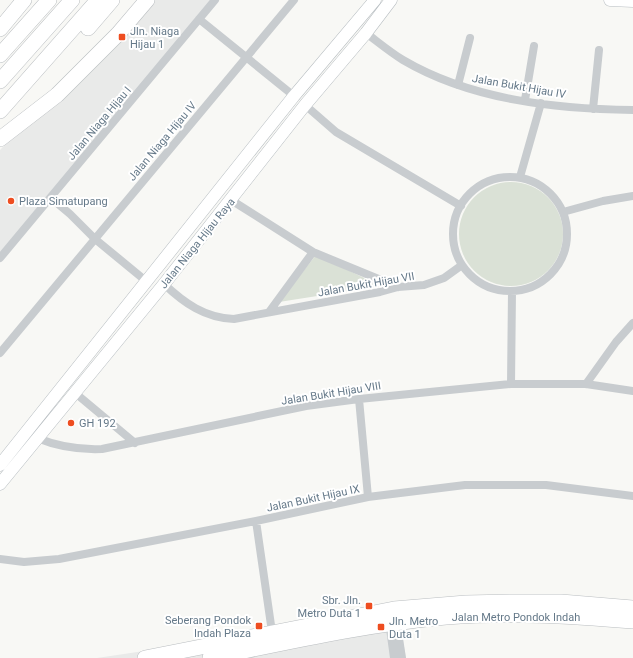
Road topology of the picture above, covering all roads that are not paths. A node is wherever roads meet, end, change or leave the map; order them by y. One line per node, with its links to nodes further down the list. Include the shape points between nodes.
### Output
1 (24, 0): 14 (highway)
2 (49, 0): 19 (highway)
3 (72, 0): 23 (highway)
4 (98, 0): 24 (highway)
5 (112, 0): 24 (highway, via 52,68 39,78)
6 (147, 0): 33 (highway, via 118,34 57,95)
7 (215, 0): 13 (street, Jalan Niaga Hijau I)
8 (294, 0): 20 (street, Jalan Niaga Hijau IV)
9 (376, 0): 21 (street, Jalan Niaga Hijau Raya)
10 (391, 0): 15 (street, Jalan Niaga Hijau Raya)
11 (610, 0): 12 (street)
12 (633, 1)
13 (199, 19): 20 (street); 36 (street, Jalan Niaga Hijau I)
14 (0, 29)
15 (366, 33): 22 (street, Jalan Niaga Hijau Raya); 25 (street, Jalan Bukit Hijau IV, via 403,60)
16 (470, 38): 25 (street)
17 (534, 46): 27 (street)
18 (599, 50): 30 (street)
19 (0, 55)
20 (247, 57): 26 (street); 40 (street, Jalan Niaga Hijau IV)
21 (323, 62): 22 (street); 26 (street, Jalan Niaga Hijau Raya)
22 (334, 71): 29 (street, Jalan Niaga Hijau Raya)
23 (0, 81)
24 (23, 85): 32 (highway)
25 (458, 85): 27 (street, Jalan Bukit Hijau IV, via 480,92)
26 (294, 96): 44 (street, Jalan Niaga Hijau Raya)
27 (525, 100): 28 (street, Jalan Bukit Hijau IV)
28 (541, 103): 30 (street, Jalan Bukit Hijau IV); 34 (street)
29 (305, 105): 37 (street, Jalan Niaga Hijau Raya); 38 (street, via 336,132)
30 (593, 109): 31 (street, Jalan Bukit Hijau IV)
31 (633, 110)
32 (0, 111)
33 (0, 139)
34 (520, 177): 38 (street, via 503,177 486,182 467,196); 39 (street, via 546,189)
35 (633, 196): 39 (street)
36 (51, 198): 40 (street); 42 (street, Jalan Niaga Hijau I)
37 (231, 200): 41 (street); 45 (street, Jalan Niaga Hijau Raya)
38 (460, 206): 43 (street, via 453,229 455,248)
39 (563, 212): 47 (street, via 567,239 558,265 550,276 538,284)
40 (95, 239): 44 (street); 52 (street, Jalan Niaga Hijau IV)
41 (313, 252): 46 (street); 48 (street)
42 (0, 258)
43 (462, 265): 46 (street, Jalan Bukit Hijau VII, via 444,278 424,285); 47 (street, via 484,285)
44 (146, 281): 50 (street, Jalan Niaga Hijau Raya)
45 (164, 284): 48 (street, Jalan Bukit Hijau VII, via 199,311 210,316 234,319); 51 (street, Jalan Niaga Hijau Raya)
46 (398, 287): 48 (street, Jalan Bukit Hijau VII)
47 (512, 291): 53 (street)
48 (269, 312)
49 (633, 323): 54 (street)
50 (101, 340): 51 (street); 60 (street, Jalan Niaga Hijau Raya)
51 (111, 348): 56 (street, Jalan Niaga Hijau Raya)
52 (0, 353)
53 (511, 384): 54 (street, Jalan Bukit Hijau VIII); 57 (street, Jalan Bukit Hijau VIII)
54 (586, 384): 55 (street, Jalan Bukit Hijau VIII)
55 (633, 391)
56 (74, 392): 58 (street, Jalan Niaga Hijau Raya); 59 (street)
57 (359, 399): 59 (street, Jalan Bukit Hijau VIII, via 306,406); 63 (street)
58 (37, 438): 59 (street, Jalan Bukit Hijau VIII, via 74,449 102,449); 61 (street, Jalan Niaga Hijau Raya)
59 (135, 443)
60 (0, 465)
61 (0, 484)
62 (633, 496): 63 (street, Jalan Bukit Hijau IX, via 546,486 482,484)
63 (368, 497): 64 (street, Jalan Bukit Hijau IX)
64 (256, 521): 65 (street, Jalan Bukit Hijau IX, via 59,559 24,562); 69 (street)
65 (0, 559)
66 (633, 608): 67 (highway, Jalan Metro Pondok Indah, via 561,602 498,602)
67 (392, 616): 68 (highway, Jalan Metro Pondok Indah, via 567,616); 69 (highway, Jalan Metro Pondok Indah); 71 (highway, Jalan Metro Pondok Indah); 72 (street); 73 (street)
68 (633, 621)
69 (272, 632): 70 (highway, Jalan Metro Pondok Indah)
70 (145, 658)
71 (210, 658)
72 (394, 658)
73 (402, 658)

